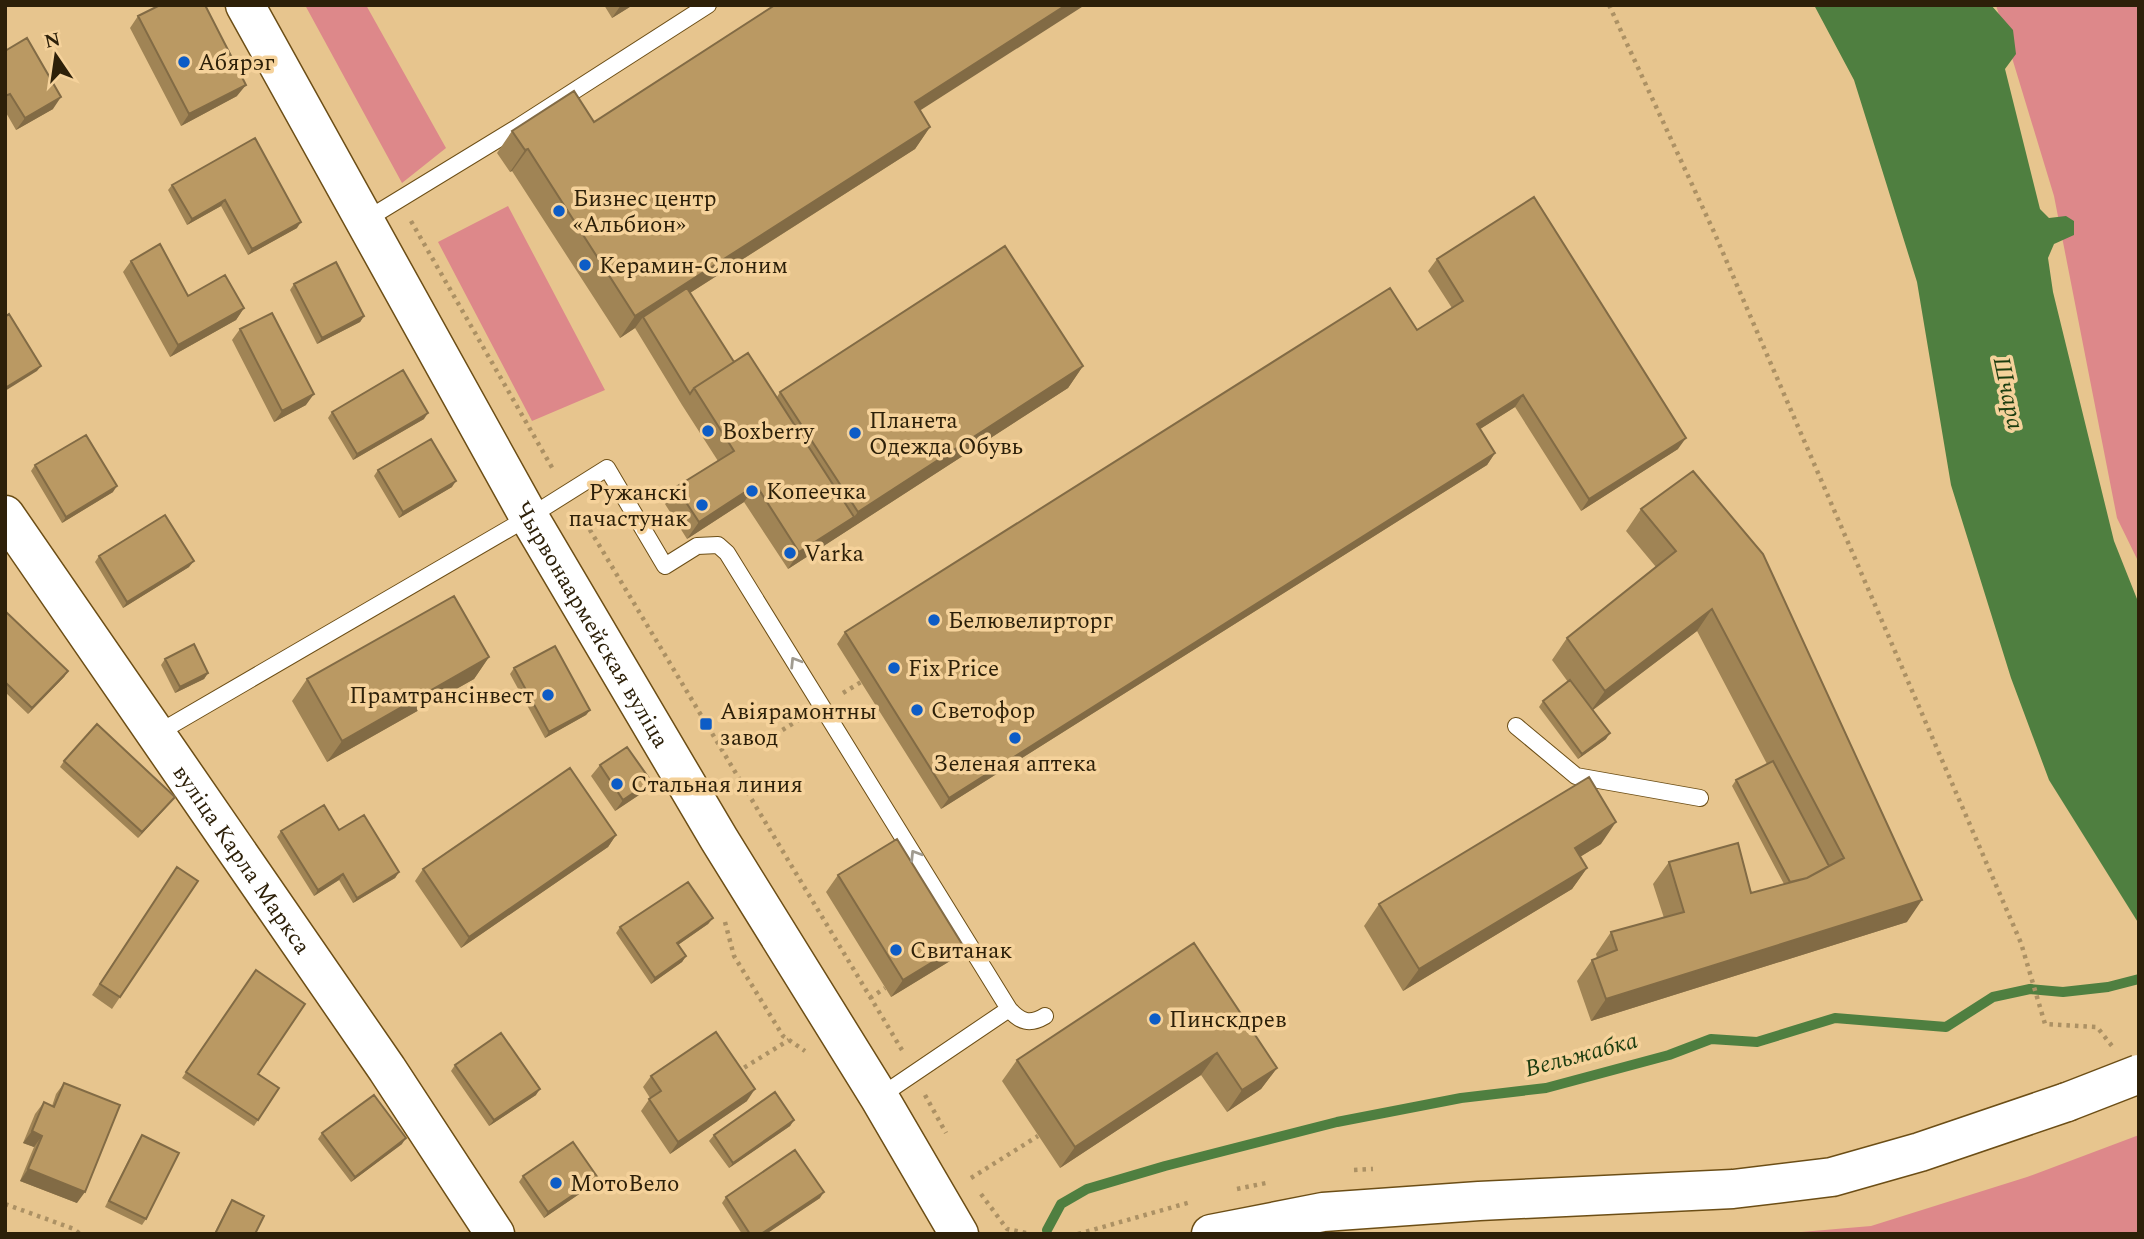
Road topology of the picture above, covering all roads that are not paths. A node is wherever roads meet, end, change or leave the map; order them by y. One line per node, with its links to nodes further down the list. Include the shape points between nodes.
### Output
1 (245, 5): 3 (main road, Чырвонаармейская вуліца)
2 (708, 5): 3 (lane)
3 (364, 221): 5 (main road, Чырвонаармейская вуліца)
4 (5, 515): 7 (main road, вуліца Карла Маркса)
5 (529, 517): 7 (lane); 9 (lane, one-way to 5, via 727,553 718,545 697,546 665,566 607,468); 12 (main road, Чырвонаармейская вуліца, via 719,839)
6 (1516, 726): 8 (lane, via 1576,776)
7 (158, 733): 13 (main road, вуліца Карла Маркса, via 387,1069)
8 (1700, 797)
9 (1009, 1009): 10 (lane, via 1022,1021); 12 (lane)
10 (1045, 1016)
11 (2139, 1074): 15 (main road, bridge, via 1920,1152 1832,1177 1733,1189 1323,1212)
12 (879, 1097): 14 (main road, Чырвонаармейская вуліца)
13 (487, 1225)
14 (959, 1234)
15 (1211, 1234)

